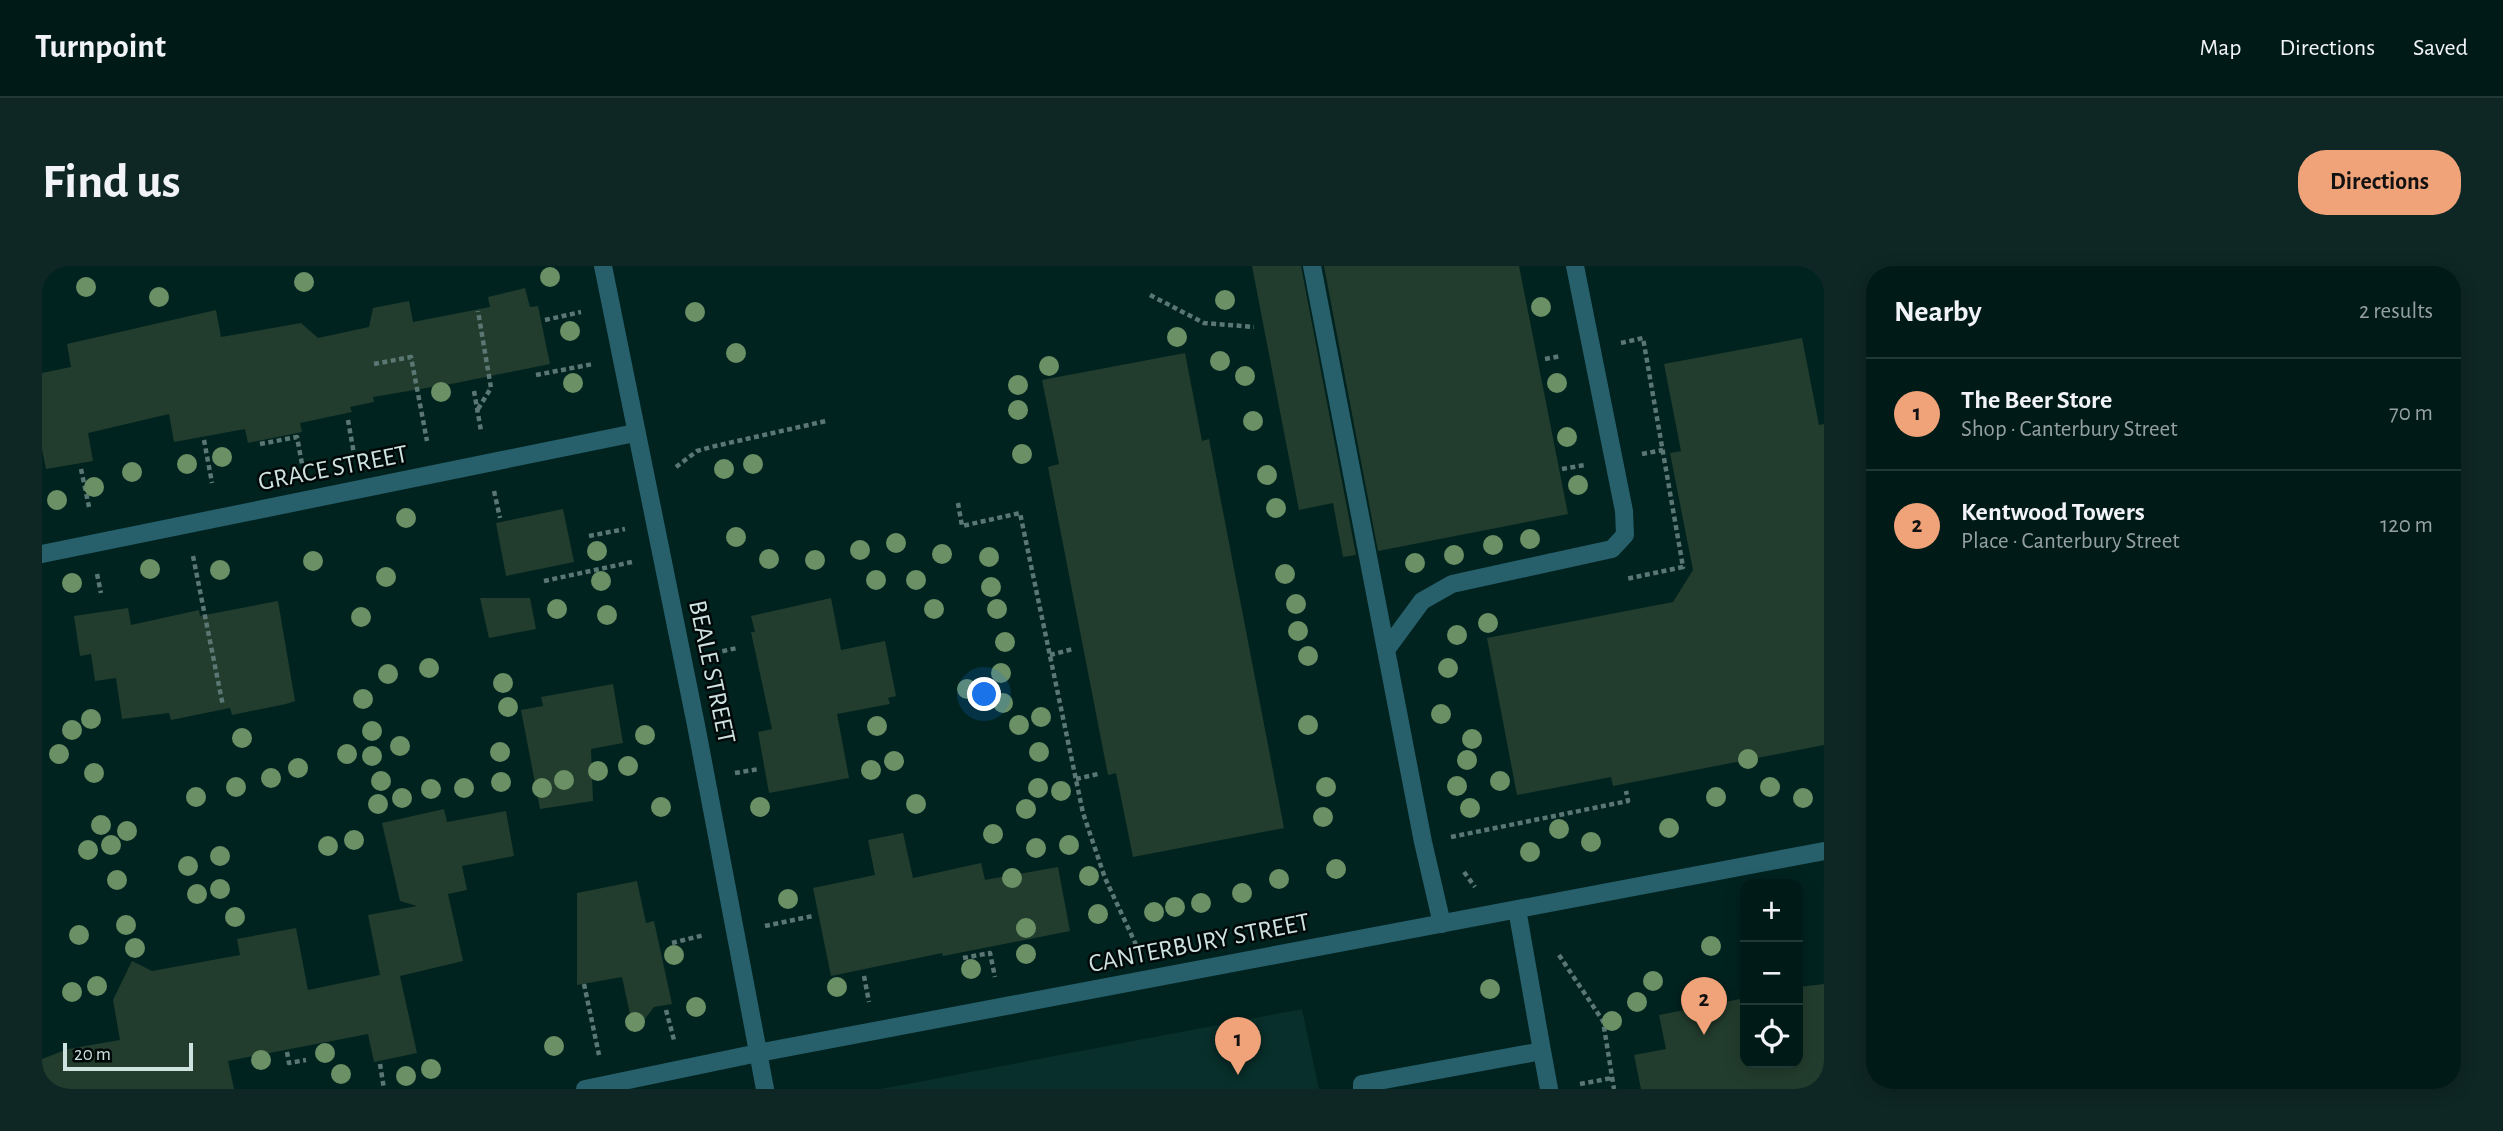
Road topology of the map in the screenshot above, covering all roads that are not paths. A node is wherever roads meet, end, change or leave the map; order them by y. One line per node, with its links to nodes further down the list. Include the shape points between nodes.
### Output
1 (603, 266): 4 (street, BEALE STREET)
2 (1312, 266): 6 (street)
3 (1575, 266): 6 (street, via 1624,510 1625,535 1612,549 1452,584 1422,601)
4 (635, 433): 5 (street, GRACE STREET); 11 (street, BEALE STREET)
5 (42, 554)
6 (1386, 650): 9 (street)
7 (1824, 850): 8 (street, CANTERBURY STREET)
8 (1517, 909): 9 (street, CANTERBURY STREET); 10 (street)
9 (1442, 924): 11 (street, CANTERBURY STREET)
10 (1542, 1051): 14 (street, via 1362,1084); 15 (street)
11 (758, 1054): 12 (street, CANTERBURY STREET); 13 (street, BEALE STREET)
12 (585, 1089)
13 (765, 1089)
14 (1362, 1089)
15 (1549, 1089)

